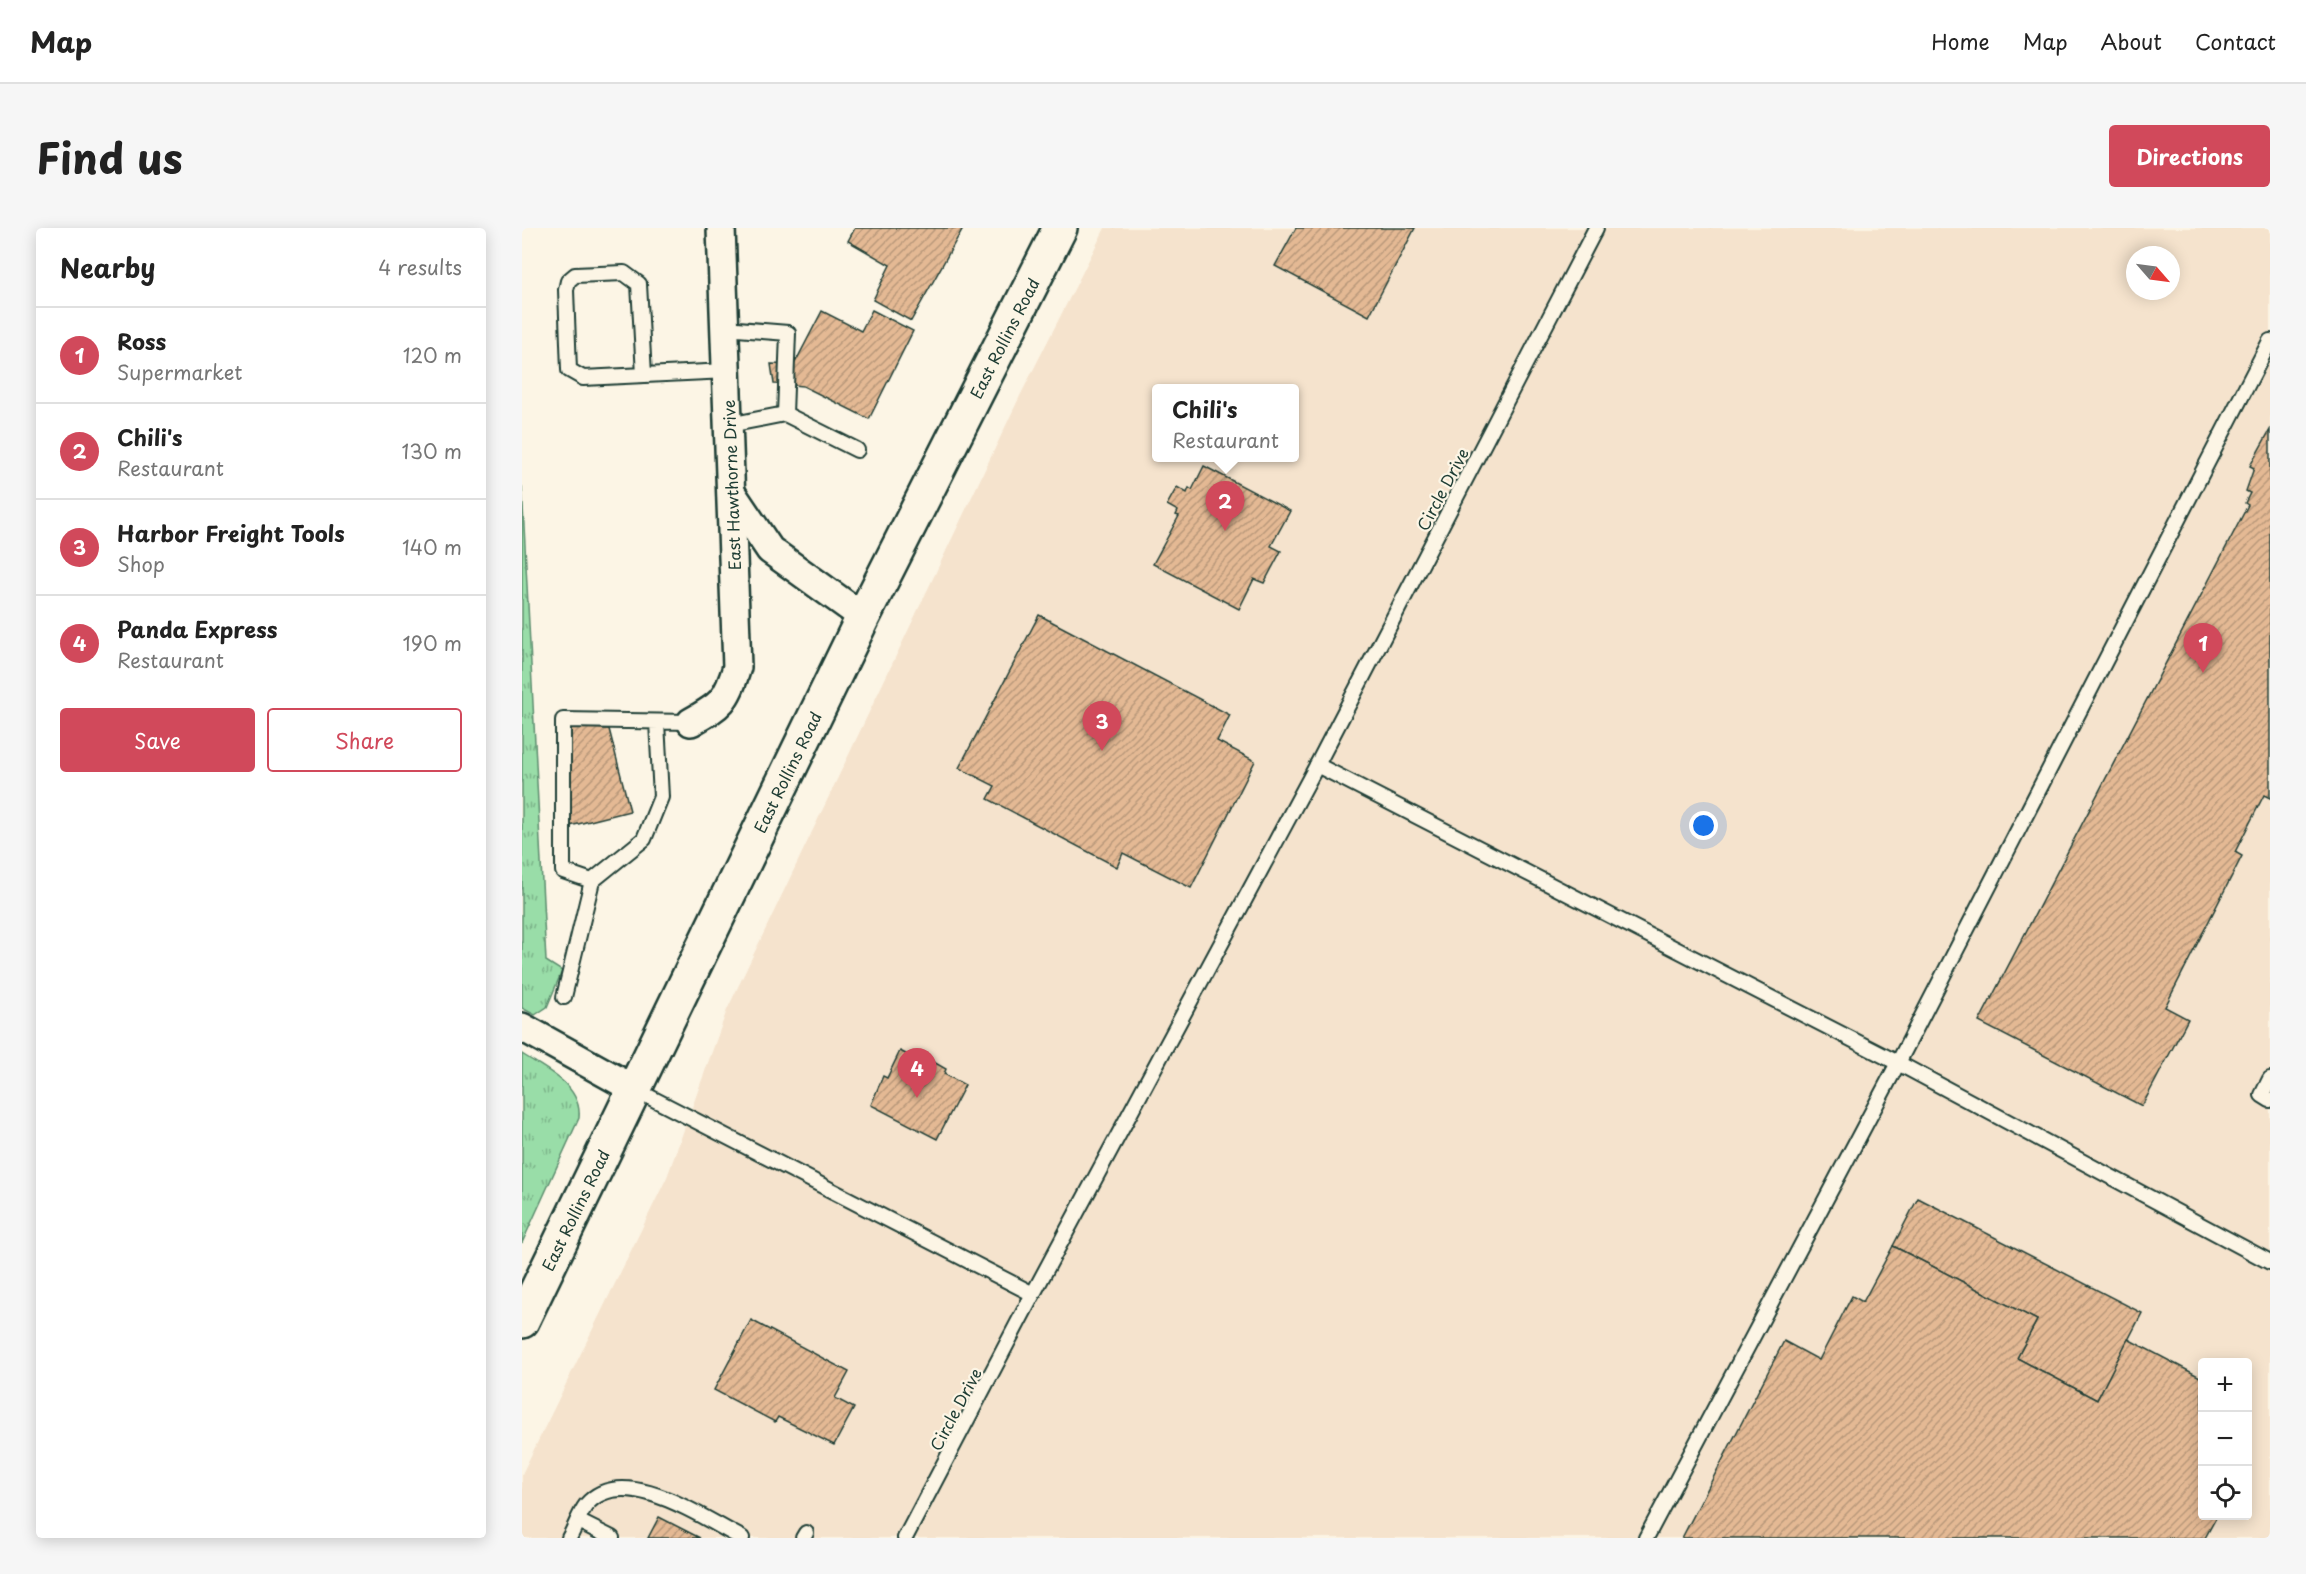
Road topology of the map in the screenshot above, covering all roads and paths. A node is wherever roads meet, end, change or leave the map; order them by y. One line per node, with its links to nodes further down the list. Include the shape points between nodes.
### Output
1 (720, 228): 4 (street, East Hawthorne Drive)
2 (1060, 228): 12 (main road, East Rollins Road)
3 (1596, 228): 15 (lane, Circle Drive)
4 (725, 328): 6 (street, East Hawthorne Drive); 8 (lane, via 788,333)
5 (2270, 341): 19 (lane)
6 (727, 371): 7 (lane); 9 (street, East Hawthorne Drive)
7 (644, 375): 7 (lane, via 583,378 568,370 566,290 575,275 624,273 639,284)
8 (785, 414): 9 (lane); 10 (lane)
9 (729, 425): 11 (street, East Hawthorne Drive)
10 (857, 450)
11 (733, 495): 12 (street, via 770,550); 14 (street, East Hawthorne Drive, via 737,667 720,705)
12 (863, 617): 21 (main road, East Rollins Road)
13 (657, 722): 14 (lane); 16 (lane, via 661,797 644,839); 16 (lane, via 563,720 563,871)
14 (691, 722)
15 (1317, 765): 19 (lane); 24 (lane, Circle Drive)
16 (592, 881): 17 (lane)
17 (564, 997)
18 (522, 1027): 21 (street)
19 (1899, 1063): 23 (lane); 31 (lane)
20 (2270, 1079): 22 (lane, via 2262,1095)
21 (634, 1089): 24 (lane); 25 (main road, East Rollins Road)
22 (2270, 1100)
23 (2270, 1262)
24 (1033, 1294): 30 (lane, Circle Drive)
25 (522, 1321)
26 (578, 1521): 27 (lane); 28 (lane); 29 (lane, via 595,1499 618,1489 632,1488 659,1495)
27 (569, 1538)
28 (612, 1538)
29 (742, 1538)
30 (905, 1538)
31 (1646, 1538)

